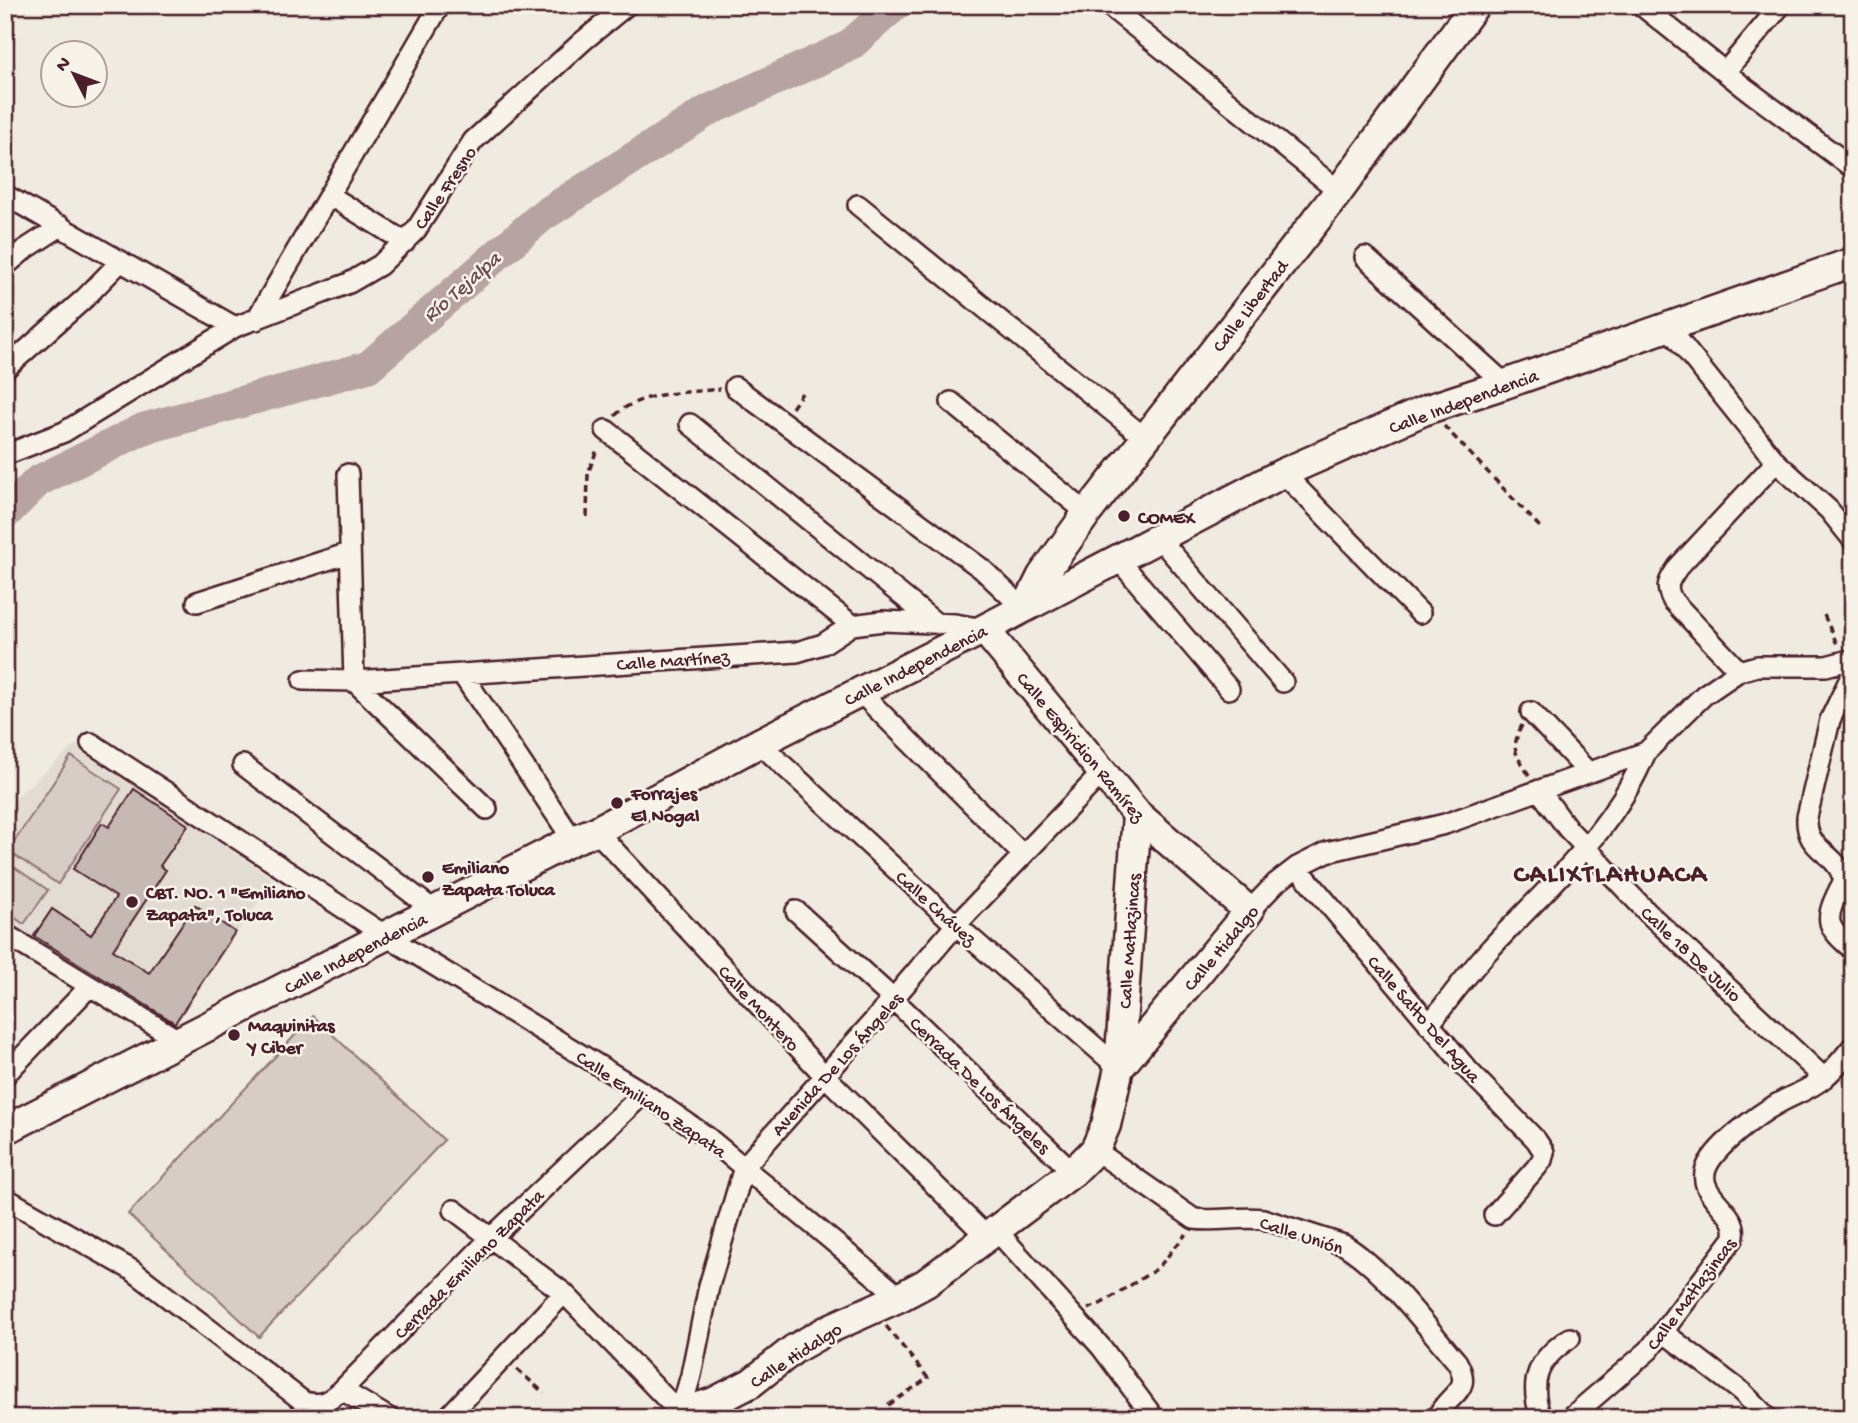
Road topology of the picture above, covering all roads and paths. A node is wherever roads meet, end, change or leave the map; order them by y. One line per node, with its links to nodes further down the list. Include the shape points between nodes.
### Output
1 (440, 5): 11 (street)
2 (627, 5): 14 (street, Calle Fresno, via 473,141)
3 (1108, 5): 9 (street)
4 (1475, 5): 9 (main road, Calle Libertad)
5 (1641, 5): 7 (street)
6 (1781, 5): 7 (street)
7 (1725, 72): 8 (street)
8 (1852, 166)
9 (1339, 191): 29 (main road, Calle Libertad)
10 (5, 195): 13 (street)
11 (329, 195): 14 (street); 19 (street)
12 (858, 205): 29 (street)
13 (61, 226): 16 (street); 18 (street)
14 (405, 242): 19 (street, Calle Fresno, via 366,274)
15 (1365, 257): 23 (street)
16 (121, 261): 21 (street); 22 (street)
17 (1853, 262): 20 (main road, Calle Independencia)
18 (5, 266)
19 (256, 320): 21 (street, Calle Fresno)
20 (1667, 326): 23 (main road, Calle Independencia); 31 (street)
21 (235, 327): 30 (street, Calle Fresno, via 64,432)
22 (5, 369)
23 (1505, 384): 26 (main road, Calle Independencia)
24 (735, 387): 28 (path, via 640,399 621,410); 42 (street, via 982,569)
25 (951, 402): 34 (street)
26 (1428, 409): 32 (main road, Calle Independencia); 36 (path)
27 (690, 424): 45 (street)
28 (606, 430): 35 (path, via 588,473); 46 (street)
29 (1145, 438): 34 (main road, Calle Libertad)
30 (5, 455)
31 (1776, 462): 38 (street, via 1829,510); 49 (street, via 1678,567 1667,591)
32 (1283, 472): 37 (main road, Calle Independencia); 43 (street)
33 (348, 474): 39 (street)
34 (1087, 513): 42 (main road, Calle Libertad, via 1042,576)
35 (587, 517)
36 (1540, 527)
37 (1158, 537): 40 (main road, Calle Independencia); 53 (street)
38 (1853, 540)
39 (349, 553): 41 (street); 52 (street)
40 (1118, 559): 42 (main road, Calle Independencia); 54 (street)
41 (197, 602)
42 (1026, 608): 47 (main road, Calle Independencia)
43 (1420, 613)
44 (1824, 615): 48 (path)
45 (937, 624): 46 (street, Calle Martínez, via 883,621); 47 (street, Calle Martínez)
46 (852, 625): 50 (street, Calle Martínez, via 823,644 797,652)
47 (984, 629): 55 (main road, Calle Independencia); 62 (main road, Calle Espiridion Ramírez)
48 (1850, 664): 49 (street, Calle Hidalgo, via 1757,666); 76 (street, via 1830,720 1806,828 1842,873 1843,883 1828,918 1838,937)
49 (1739, 671): 59 (street, Calle Hidalgo, via 1704,695)
50 (462, 674): 52 (street, Calle Martínez); 66 (street, Calle Montero)
51 (303, 680): 52 (street, Calle Martínez)
52 (354, 681): 64 (street)
53 (1283, 682)
54 (1229, 689)
55 (860, 692): 58 (main road, Calle Independencia); 68 (street)
56 (1531, 712): 61 (street); 63 (path, via 1514,752)
57 (91, 743): 74 (street, Calle Emiliano Zapata)
58 (759, 743): 66 (main road, Calle Independencia); 73 (street, Calle Chávez)
59 (1646, 752): 61 (street, Calle Hidalgo); 67 (street, via 1623,800)
60 (243, 765): 70 (street)
61 (1588, 772): 63 (street, Calle Hidalgo)
62 (1102, 773): 65 (main road, Calle Espiridion Ramírez); 68 (street, Avenida De Los Ángeles)
63 (1539, 790): 67 (street, Calle 18 De Julio); 69 (street, Calle Hidalgo, via 1445,824 1327,852)
64 (487, 809)
65 (1137, 814): 72 (main road, Calle Espiridion Ramírez); 82 (main road, Calle Matlazincas)
66 (585, 836): 70 (main road, Calle Independencia); 84 (street, Calle Montero)
67 (1586, 848): 79 (street, via 1492,948); 85 (street, Calle 18 De Julio, via 1674,939)
68 (1022, 854): 73 (street, Avenida De Los Ángeles)
69 (1297, 867): 72 (street, Calle Hidalgo); 79 (street, Calle Salto Del Agua)
70 (435, 911): 74 (main road, Calle Independencia)
71 (796, 911): 78 (street, Cerrada De Los Ángeles)
72 (1250, 911): 82 (main road, Calle Hidalgo)
73 (956, 925): 78 (street, Avenida De Los Ángeles); 82 (street, Calle Chávez)
74 (386, 936): 80 (main road, Calle Independencia); 86 (street, Calle Emiliano Zapata)
75 (8, 939): 77 (street)
76 (1853, 950)
77 (90, 986): 80 (street); 83 (street)
78 (893, 999): 84 (street, Avenida De Los Ángeles); 90 (street, Cerrada De Los Ángeles)
79 (1429, 1025): 93 (street, Calle Salto Del Agua, via 1544,1152 1536,1168)
80 (180, 1041): 87 (main road, Calle Independencia)
81 (1853, 1046): 85 (street)
82 (1119, 1068): 88 (main road, Calle Hidalgo, via 1106,1125)
83 (5, 1075)
84 (824, 1075): 89 (street, Avenida De Los Ángeles); 95 (street, Calle Montero)
85 (1824, 1078): 101 (street, Calle Matlazincas, via 1772,1107 1709,1161 1705,1182 1736,1233)
86 (644, 1093): 89 (street, Calle Emiliano Zapata); 96 (street, Cerrada Emiliano Zapata)
87 (5, 1130)
88 (1095, 1150): 90 (main road, Calle Hidalgo); 94 (street)
89 (744, 1167): 98 (street, Calle Emiliano Zapata); 107 (street, Avenida De Los Ángeles)
90 (1073, 1172): 95 (main road, Calle Hidalgo)
91 (5, 1198): 104 (street, Cerrada Emiliano Zapata, via 132,1270 304,1402 327,1403)
92 (454, 1210): 96 (street)
93 (1494, 1215)
94 (1194, 1219): 100 (path, via 1158,1268 1102,1303); 112 (street, Calle Unión, via 1263,1219 1355,1252 1457,1362 1465,1378)
95 (993, 1234): 98 (main road, Calle Hidalgo); 100 (street, Calle Montero)
96 (492, 1237): 97 (street); 104 (street, Cerrada Emiliano Zapata)
97 (565, 1293): 103 (street); 107 (street)
98 (900, 1297): 99 (main road, Calle Hidalgo)
99 (871, 1308): 106 (main road, Calle Hidalgo, via 794,1349); 110 (path, via 928,1378 887,1406)
100 (1073, 1315): 111 (street, Calle Montero)
101 (1664, 1332): 114 (street, Calle Matlazincas); 115 (street)
102 (1570, 1338): 113 (street, via 1551,1351 1537,1374 1534,1391)
103 (505, 1359): 105 (path); 109 (street)
104 (342, 1390): 108 (street)
105 (544, 1393)
106 (714, 1410): 107 (main road, Calle Hidalgo)
107 (677, 1415)
108 (389, 1418)
109 (447, 1418)
110 (896, 1418)
111 (1154, 1418)
112 (1437, 1418)
113 (1541, 1418)
114 (1570, 1418)
115 (1768, 1418)

